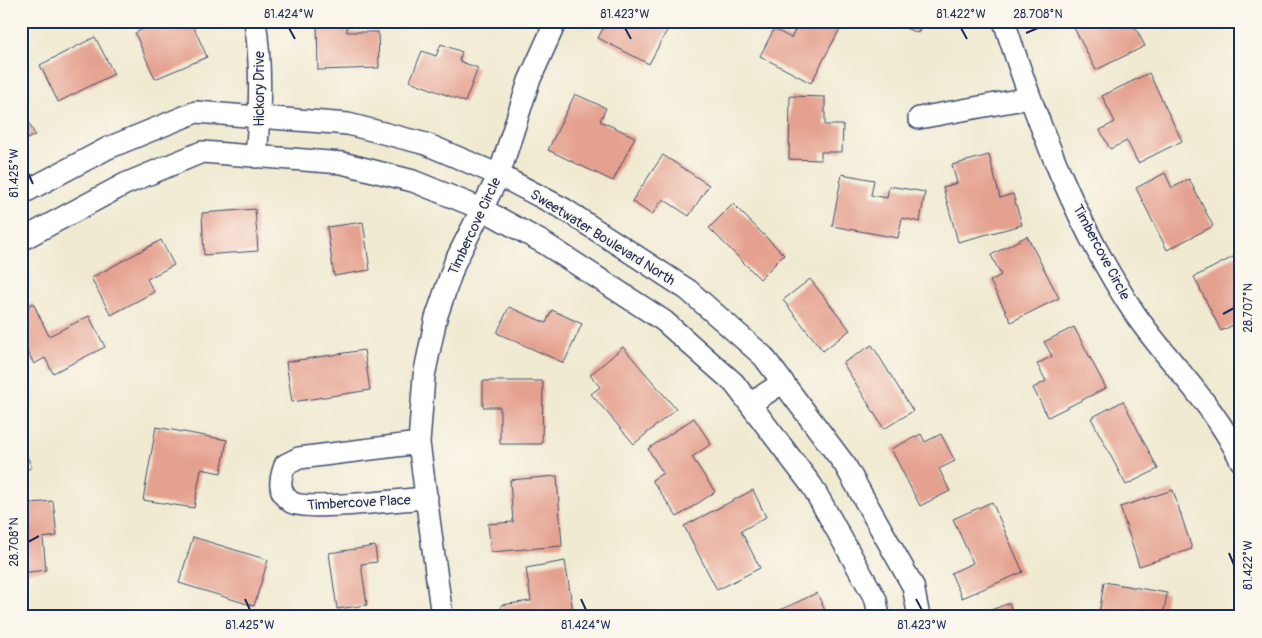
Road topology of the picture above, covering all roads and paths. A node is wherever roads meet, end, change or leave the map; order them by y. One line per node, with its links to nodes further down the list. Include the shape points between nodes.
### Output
1 (255, 21): 5 (street, Hickory Drive, via 260,52)
2 (556, 21): 8 (street, Timbercove Circle, via 529,82)
3 (1004, 21): 4 (street, Timbercove Circle)
4 (1029, 98): 6 (street); 15 (street, Timbercove Circle, via 1100,256 1138,317 1230,438)
5 (260, 118): 7 (street, Hickory Drive); 8 (street, Sweetwater Boulevard North, via 348,124 426,144); 9 (street, Sweetwater Boulevard North, via 196,112 108,148)
6 (919, 118)
7 (256, 157): 10 (street, via 342,162 413,181); 11 (street, via 202,152 125,184)
8 (499, 175): 10 (street, Timbercove Circle); 12 (street, Sweetwater Boulevard North, via 564,209 688,290 763,356)
9 (21, 194)
10 (482, 209): 13 (street, via 544,243 664,321 734,383); 14 (street, Timbercove Circle, via 456,262 436,318 424,376)
11 (21, 240)
12 (782, 382): 13 (street); 19 (street, Sweetwater Boulevard North, via 845,465 913,586)
13 (750, 404): 18 (street, via 812,486 876,600)
14 (419, 443): 16 (street, Timbercove Circle); 16 (street, Timbercove Place, via 300,458 285,464 280,479 281,492 293,504 312,507)
15 (1241, 461)
16 (427, 498): 17 (street, Timbercove Circle)
17 (442, 617)
18 (879, 617)
19 (919, 617)

